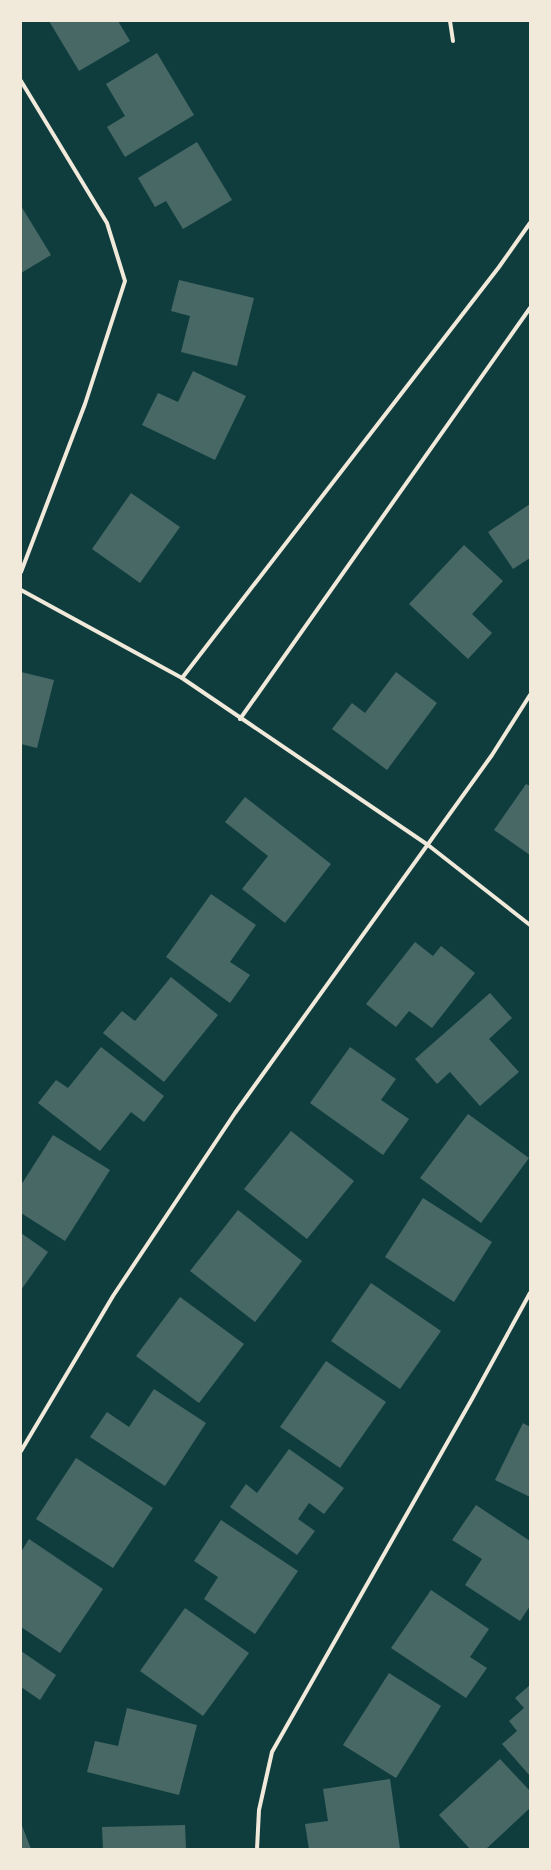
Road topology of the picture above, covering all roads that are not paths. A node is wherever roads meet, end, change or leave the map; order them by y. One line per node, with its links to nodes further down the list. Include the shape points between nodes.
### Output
1 (450, 21): 2 (street)
2 (453, 41)
3 (21, 81): 4 (street)
4 (23, 89): 7 (street, via 107,223 125,281 85,404)
5 (530, 223): 9 (street, via 499,267)
6 (530, 308): 11 (street)
7 (21, 572)
8 (21, 590): 9 (street)
9 (182, 678): 11 (street)
10 (530, 695): 12 (street, via 492,756)
11 (240, 719): 12 (street)
12 (428, 845): 13 (street); 15 (street, via 226,1126 113,1296)
13 (530, 925)
14 (530, 1293): 16 (street, via 272,1752 259,1810)
15 (21, 1451)
16 (257, 1849)

